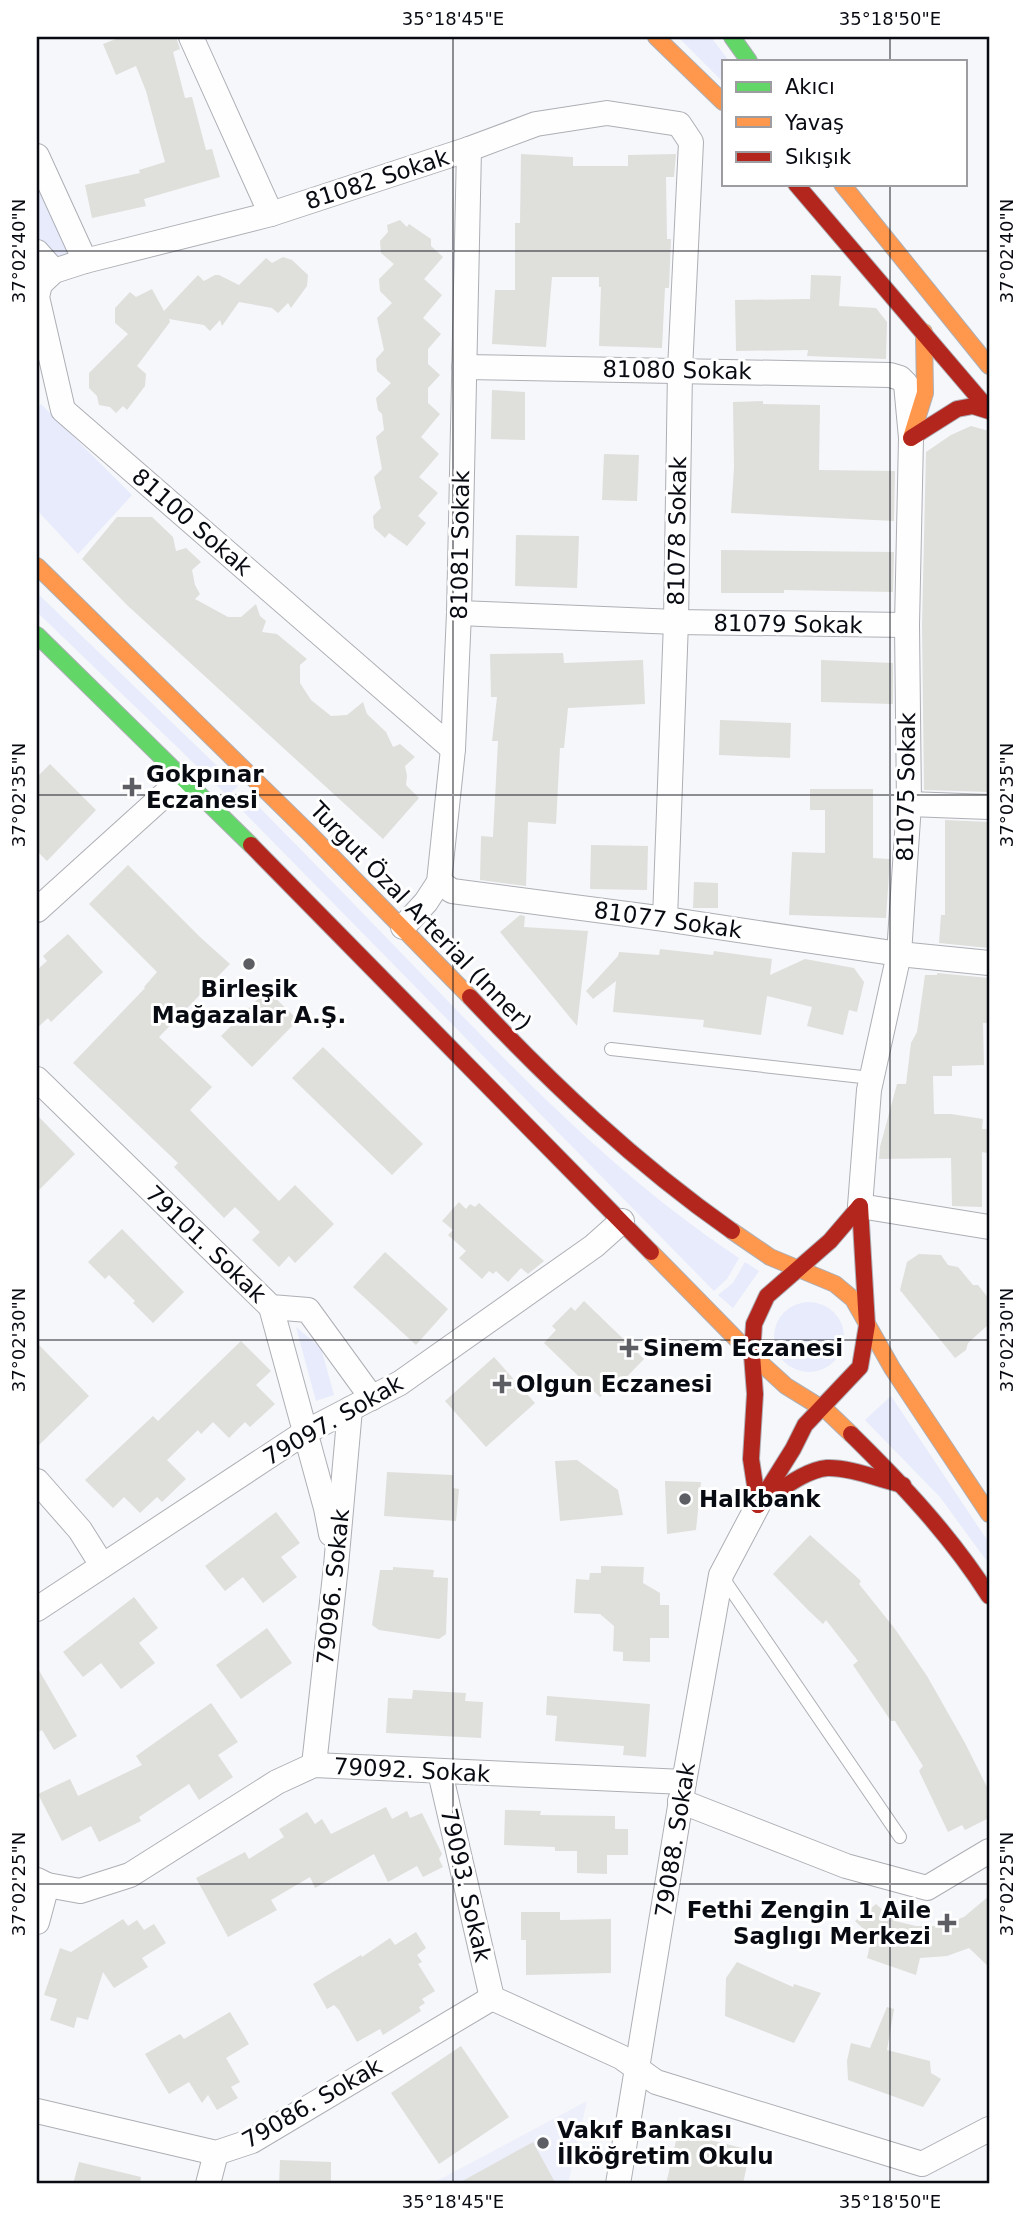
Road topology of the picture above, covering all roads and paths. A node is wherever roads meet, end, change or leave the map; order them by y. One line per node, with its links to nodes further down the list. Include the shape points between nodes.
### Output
1 (191, 37): 11 (street)
2 (656, 37): 5 (main road)
3 (732, 37): 4 (main road)
4 (749, 60)
5 (722, 101)
6 (691, 142): 7 (street, 81082 Sokak, via 679,124 607,113 536,124); 18 (street, 81078 Sokak)
7 (468, 149): 11 (street, 81082 Sokak); 17 (street, 81081 Sokak)
8 (37, 156): 13 (street)
9 (798, 186): 15 (main road)
10 (844, 186): 16 (main road)
11 (271, 214): 13 (street, 81082 Sokak)
12 (37, 252): 14 (street)
13 (85, 261): 14 (street, 81082 Sokak)
14 (54, 271): 27 (street, 81100 Sokak, via 40,285 37,297 63,410)
15 (924, 332): 20 (main road); 21 (main road, via 925,393)
16 (989, 366)
17 (464, 367): 18 (street, 81080 Sokak); 23 (street, 81081 Sokak)
18 (680, 370): 19 (street, 81080 Sokak); 24 (street, 81078 Sokak)
19 (890, 375): 21 (street, 81075 Sokak, via 906,384)
20 (989, 411): 21 (main road, via 965,407 944,415)
21 (911, 438): 25 (street, 81075 Sokak)
22 (37, 566): 34 (main road, Turgut Özal Arterial (Inner))
23 (459, 613): 24 (street, 81079 Sokak); 27 (street, 81081 Sokak)
24 (676, 622): 25 (street, 81079 Sokak); 33 (street, 81078 Sokak)
25 (907, 625): 29 (street, 81075 Sokak)
26 (37, 635): 28 (main road)
27 (453, 749): 31 (street, 81081 Sokak)
28 (183, 778): 32 (street); 41 (main road)
29 (909, 804): 30 (street); 35 (street, 81075 Sokak)
30 (989, 807)
31 (439, 882): 33 (street, 81077 Sokak, via 452,891); 34 (street, 81081 Sokak)
32 (37, 910)
33 (665, 919): 35 (street, 81077 Sokak)
34 (403, 928): 43 (main road, Turgut Özal Arterial (Inner), via 522,1053 632,1156 760,1251)
35 (899, 954): 36 (street, 81077 Sokak); 38 (street, 81075 Sokak)
36 (989, 963)
37 (611, 1049): 38 (lane)
38 (871, 1078): 40 (street, 81075 Sokak)
39 (37, 1079): 44 (street, 79101. Sokak)
40 (860, 1206): 42 (street); 43 (main road, via 830,1241); 45 (main road)
41 (622, 1222): 46 (main road); 47 (street, 79097. Sokak, via 400,1383)
42 (989, 1227)
43 (796, 1269): 45 (main road, via 835,1282 853,1299); 46 (main road, via 759,1310)
44 (271, 1307): 47 (street, 79101. Sokak, via 308,1310); 49 (street)
45 (867, 1325): 48 (main road, via 860,1367); 53 (main road)
46 (752, 1355): 48 (main road, via 786,1386); 52 (main road, via 751,1460)
47 (361, 1404): 49 (street, 79097. Sokak); 55 (street, 79096. Sokak)
48 (821, 1406): 51 (main road); 52 (main road)
49 (304, 1433): 54 (street, 79097. Sokak); 55 (street, via 326,1508)
50 (37, 1481): 54 (street, via 80,1530)
51 (903, 1485): 52 (main road, via 825,1468); 57 (main road, via 968,1563)
52 (758, 1505): 56 (street, 79088. Sokak)
53 (989, 1514)
54 (102, 1564): 58 (street, 79097. Sokak)
55 (336, 1566): 59 (street, 79096. Sokak)
56 (721, 1575): 61 (street, 79088. Sokak); 62 (lane)
57 (989, 1596)
58 (37, 1609)
59 (314, 1765): 60 (street, 79092. Sokak); 64 (street, 79092. Sokak, via 277,1782 130,1875 80,1891)
60 (440, 1772): 61 (street, 79092. Sokak); 66 (street, 79093. Sokak)
61 (682, 1792): 63 (street, 79092. Sokak, via 846,1866 927,1888); 67 (street, 79088. Sokak)
62 (900, 1837)
63 (989, 1851)
64 (42, 1882): 65 (street)
65 (37, 1922)
66 (492, 1998): 67 (street); 70 (street, 79086. Sokak, via 252,2141)
67 (638, 2069): 71 (street, via 656,2082); 73 (street, 79088. Sokak)
68 (37, 2111): 70 (street, 79086. Sokak)
69 (989, 2129): 71 (street)
70 (216, 2153): 72 (street)
71 (923, 2174)
72 (208, 2184)
73 (618, 2184)

